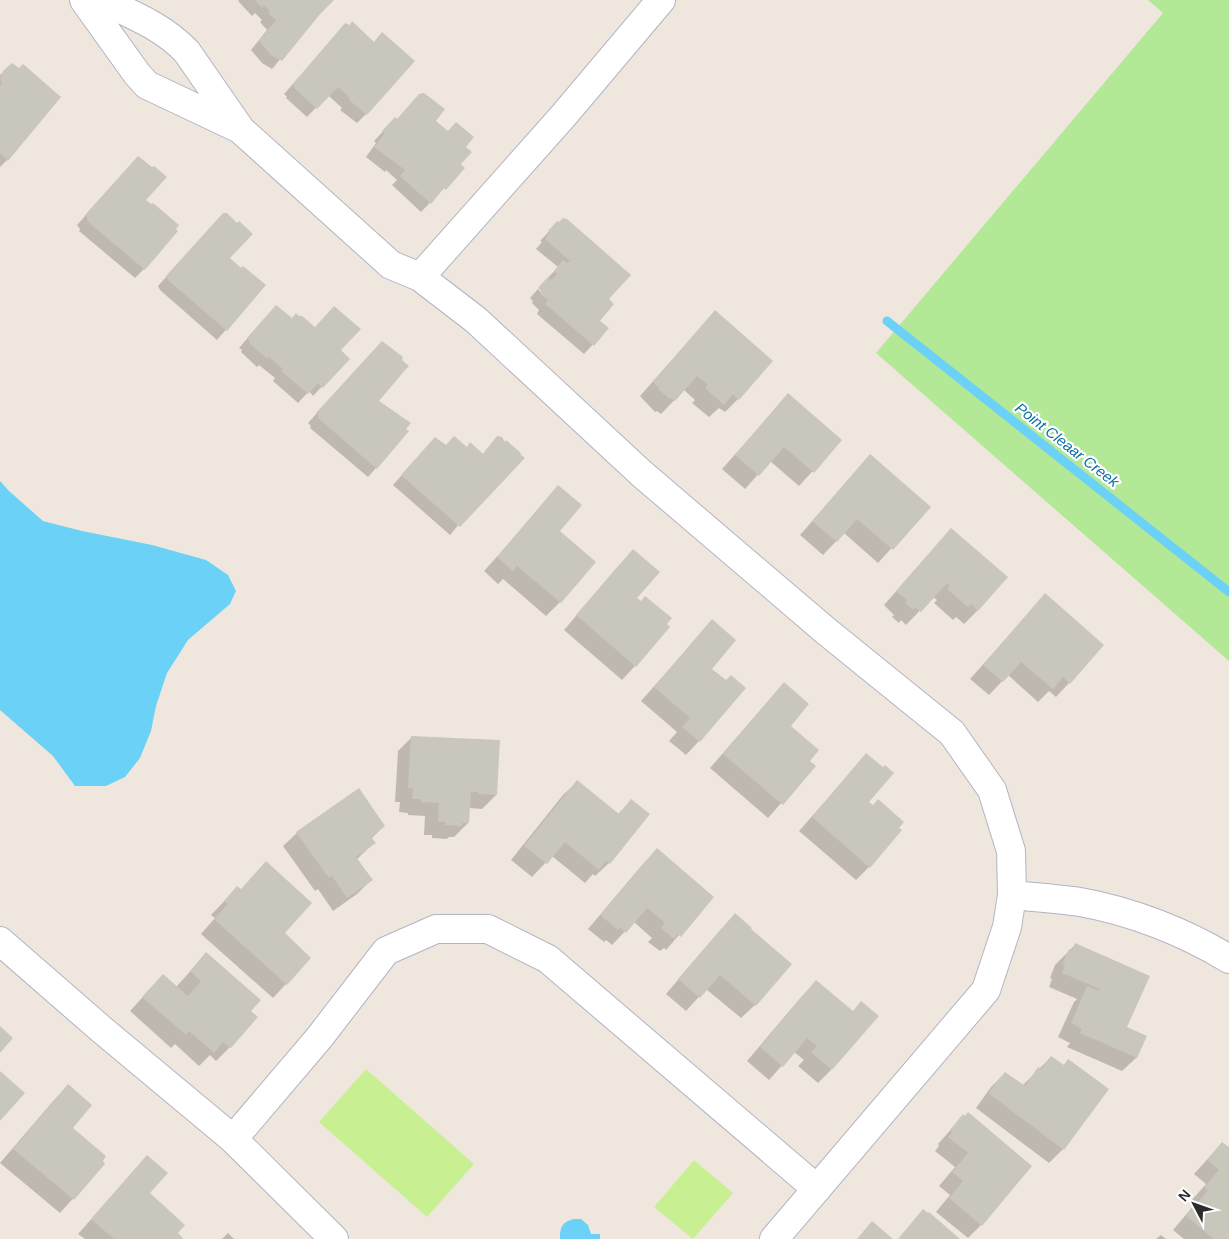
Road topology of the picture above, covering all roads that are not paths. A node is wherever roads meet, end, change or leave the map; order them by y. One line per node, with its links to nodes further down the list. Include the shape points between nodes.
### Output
1 (84, 0): 4 (street, via 147,85)
2 (101, 0): 4 (street, via 178,42)
3 (661, 0): 5 (street)
4 (241, 130): 5 (street, via 391,266)
5 (420, 277): 6 (street, via 476,320 650,481 952,733 992,790 1011,851)
6 (1012, 895): 8 (street, via 1081,902 1148,920); 10 (street, via 1007,927 986,990)
7 (0, 941): 9 (street)
8 (1229, 959)
9 (233, 1139): 10 (street, via 319,1038 386,951 436,929 488,929 548,960); 11 (street)
10 (817, 1189): 12 (street)
11 (334, 1239)
12 (774, 1239)

